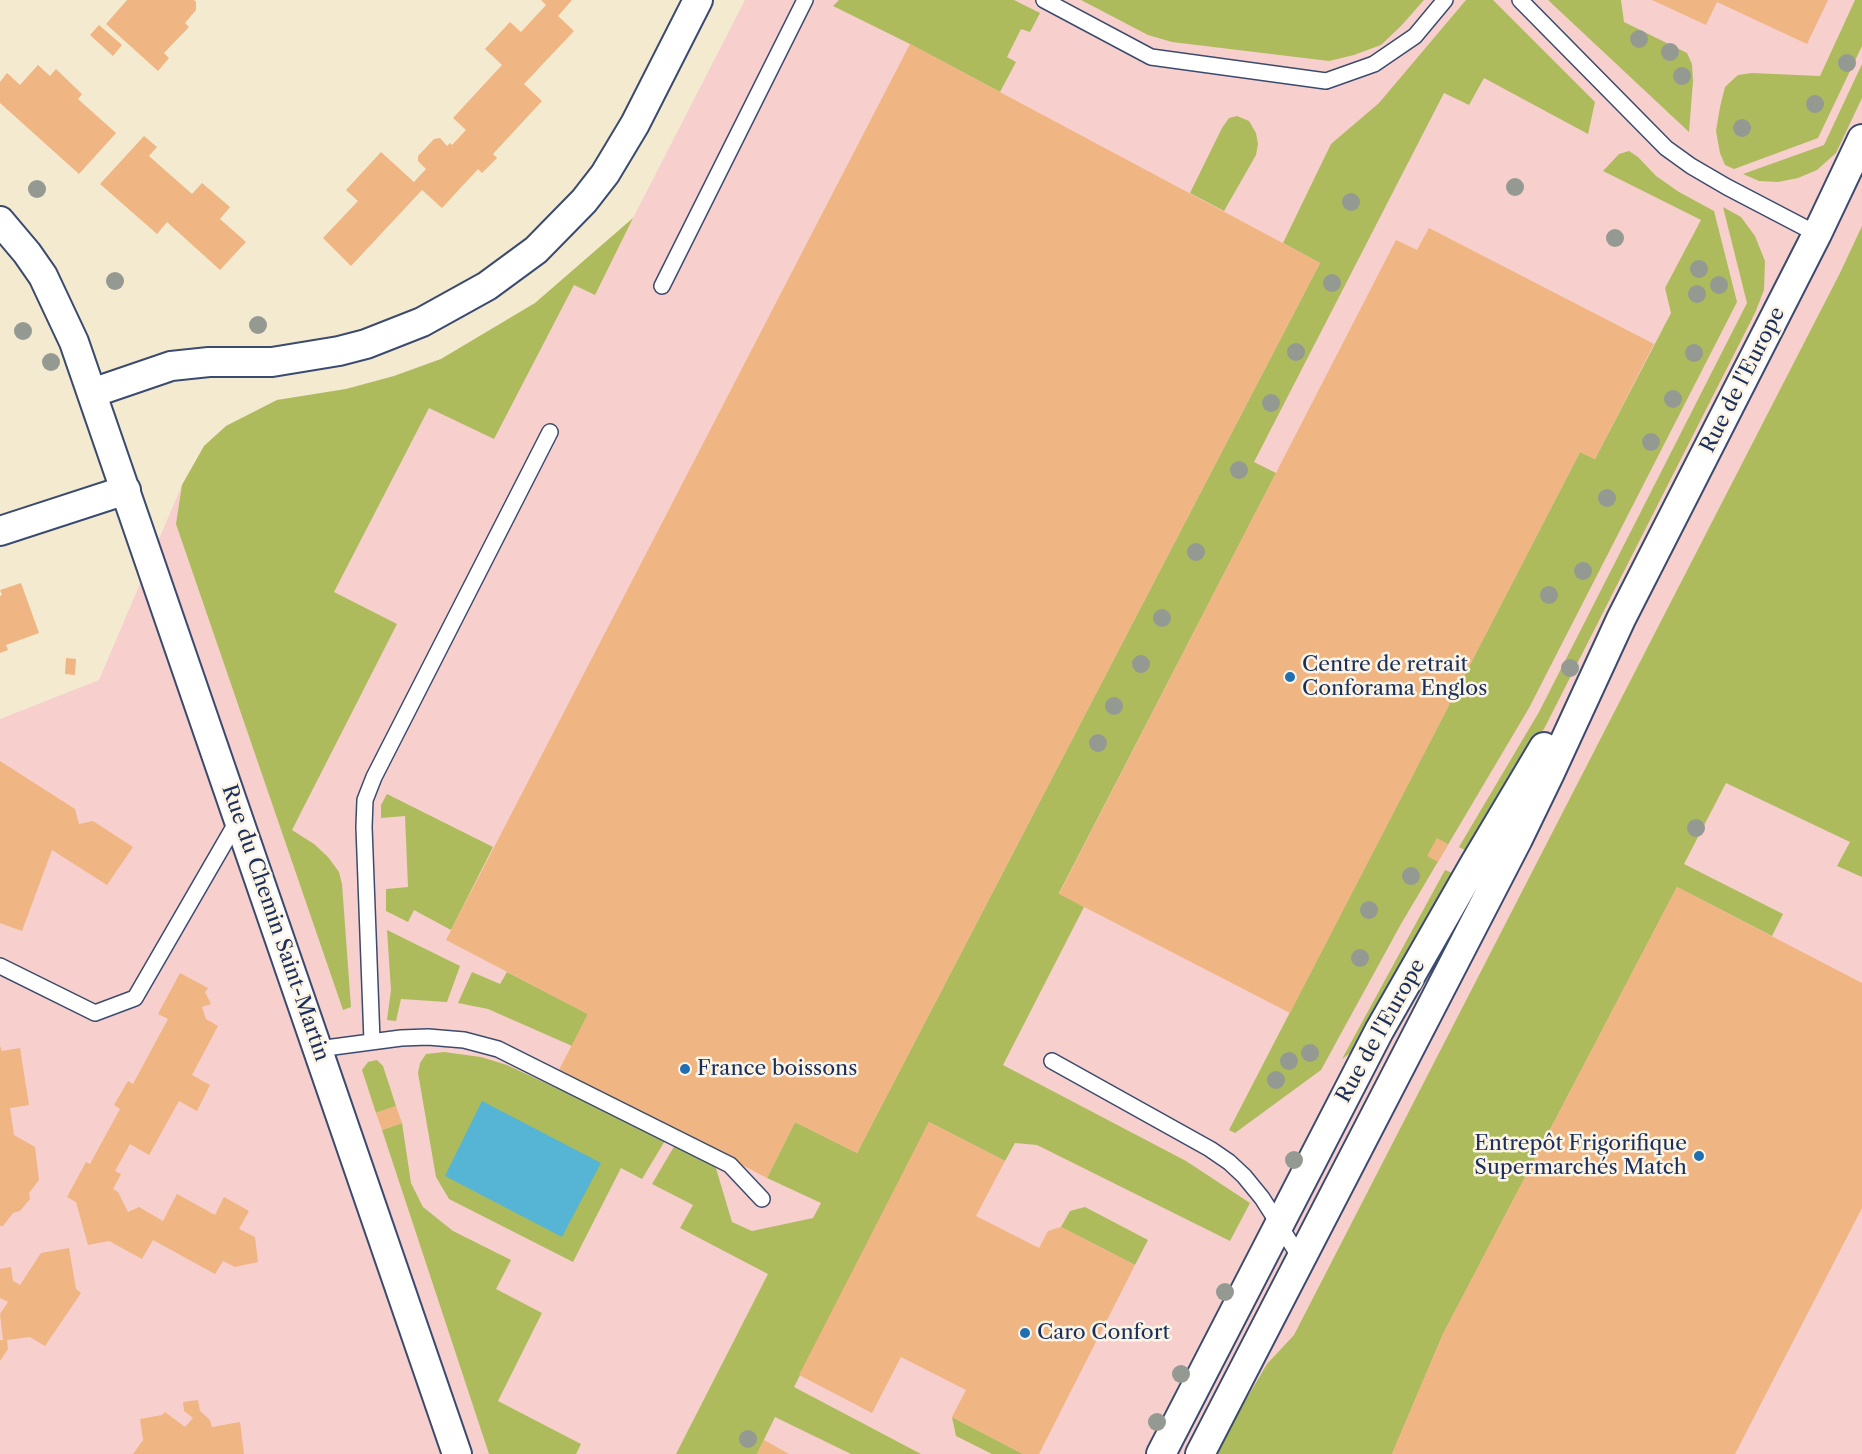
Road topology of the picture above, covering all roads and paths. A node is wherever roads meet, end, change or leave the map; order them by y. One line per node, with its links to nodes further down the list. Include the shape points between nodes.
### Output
1 (698, 0): 10 (street, via 636,124 605,174 536,250 486,286 422,322 366,344 272,362 171,366)
2 (804, 0): 9 (lane)
3 (1044, 0): 4 (lane, via 1151,57 1326,81 1383,58 1415,36)
4 (1446, 0)
5 (1520, 0): 8 (lane, via 1666,148 1727,187)
6 (1862, 139): 8 (street, Rue de l'Europe)
7 (0, 221): 10 (street, Rue du Chemin Saint-Martin, via 43,276 74,342)
8 (1817, 234): 14 (street, Rue de l'Europe)
9 (662, 286)
10 (92, 393): 12 (street, Rue du Chemin Saint-Martin)
11 (550, 432): 17 (lane, via 365,800)
12 (126, 490): 13 (street); 15 (street, Rue du Chemin Saint-Martin)
13 (0, 531)
14 (1621, 619): 21 (street, Rue de l'Europe, via 1384,1022); 22 (street, Rue de l'Europe, via 1518,839)
15 (239, 818): 16 (lane, via 135,998 94,1014); 18 (street, Rue du Chemin Saint-Martin)
16 (0, 966)
17 (372, 1041): 18 (lane); 20 (lane, via 446,1038 498,1049 730,1165)
18 (318, 1049): 23 (street, Rue du Chemin Saint-Martin)
19 (1052, 1061): 21 (lane, via 1229,1162 1262,1198)
20 (762, 1199)
21 (1279, 1224): 22 (lane); 24 (street, Rue de l'Europe)
22 (1301, 1259): 25 (street, Rue de l'Europe)
23 (457, 1454)
24 (1161, 1454)
25 (1200, 1454)

